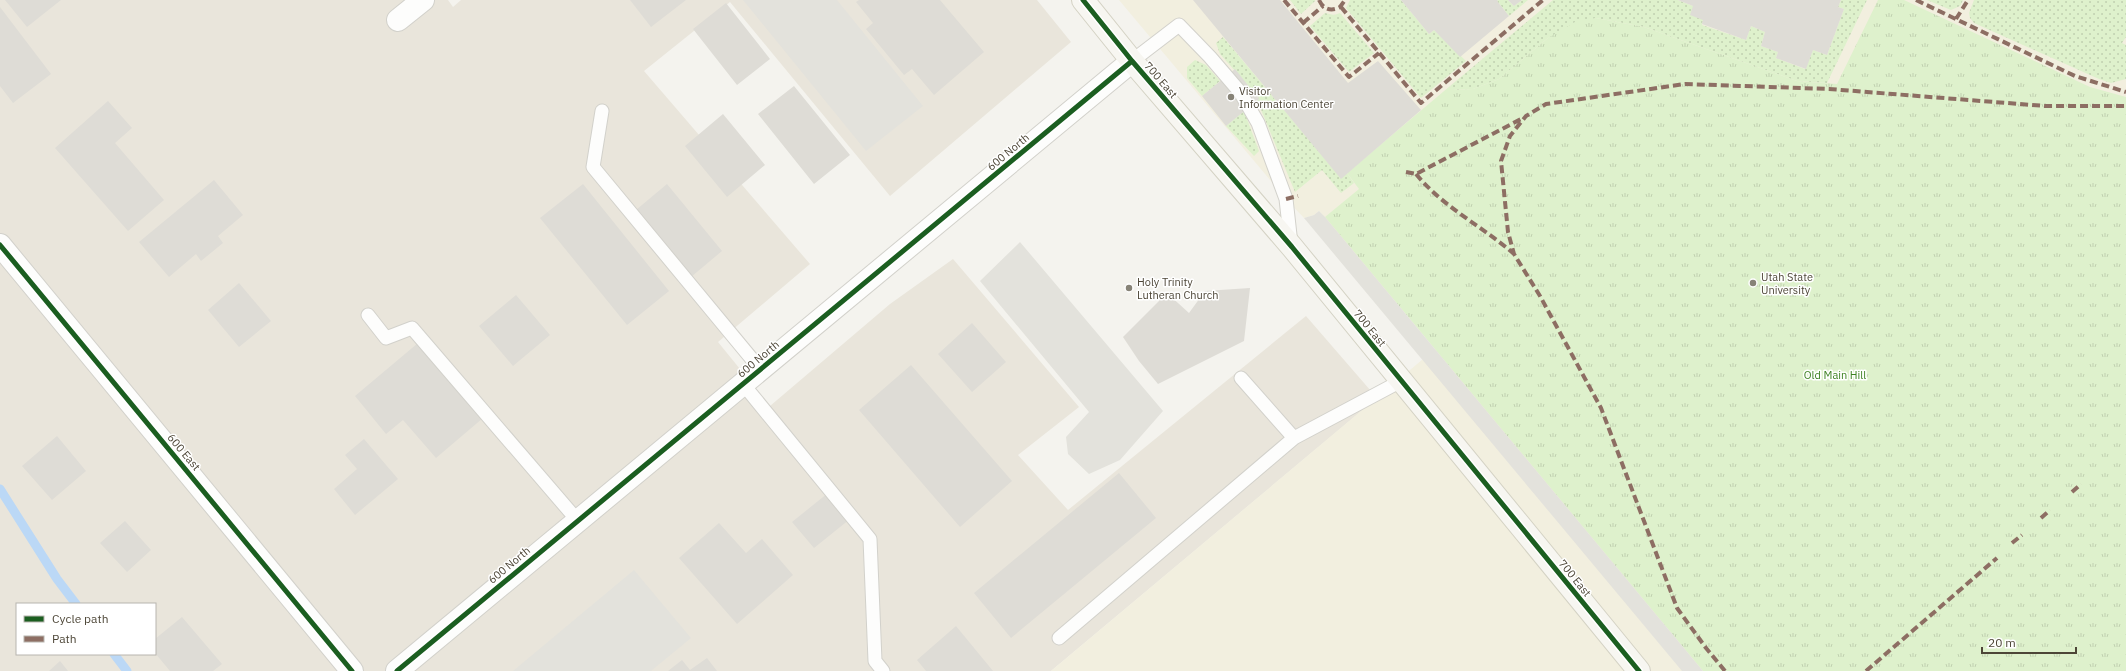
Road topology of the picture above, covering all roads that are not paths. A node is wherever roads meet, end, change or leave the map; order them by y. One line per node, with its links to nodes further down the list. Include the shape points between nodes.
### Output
1 (423, 0): 3 (street)
2 (1082, 0): 4 (main road, 700 East)
3 (398, 20)
4 (1132, 61): 7 (main road, 700 East); 7 (lane, via 1179,25 1210,57 1240,92 1258,123 1286,199); 9 (street, 600 North)
5 (602, 111): 9 (lane, via 593,167)
6 (0, 245): 16 (street, 600 East)
7 (1292, 247): 11 (main road, 700 East)
8 (368, 315): 14 (lane, via 386,338 412,328)
9 (761, 370): 12 (street, 600 North)
10 (1241, 378): 13 (lane)
11 (1401, 382): 13 (lane); 19 (main road, 700 East)
12 (743, 384): 14 (street, 600 North); 18 (lane, via 870,539 875,661)
13 (1294, 438): 15 (lane)
14 (578, 521): 17 (street, 600 North)
15 (1059, 638)
16 (352, 671)
17 (397, 671)
18 (882, 671)
19 (1639, 671)

